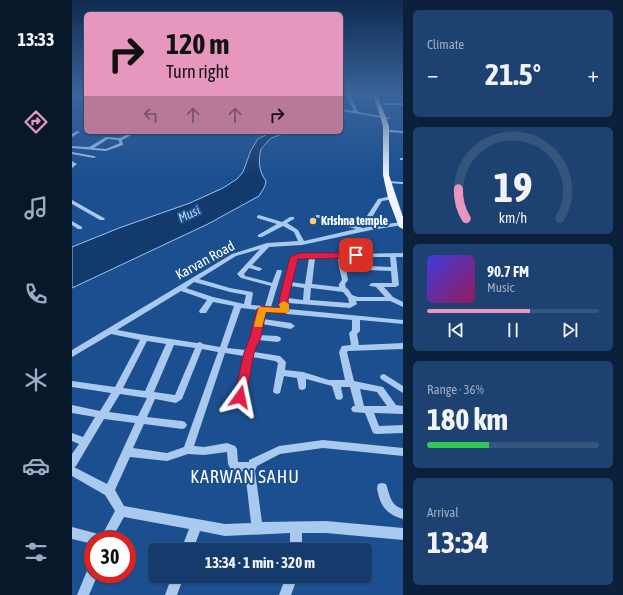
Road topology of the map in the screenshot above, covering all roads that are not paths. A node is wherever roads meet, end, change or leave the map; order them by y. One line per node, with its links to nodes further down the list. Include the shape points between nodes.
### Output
1 (386, 122): 17 (main road)
2 (388, 122): 3 (main road)
3 (390, 131): 5 (street); 17 (main road, via 391,174)
4 (78, 132): 7 (street)
5 (403, 132)
6 (130, 134): 8 (street)
7 (72, 136)
8 (119, 139): 9 (street, via 107,138); 10 (street, via 122,143)
9 (97, 143): 10 (street); 12 (street)
10 (118, 146): 12 (street, via 106,150)
11 (72, 147): 12 (street)
12 (90, 149)
13 (72, 153): 14 (street)
14 (94, 157)
15 (72, 162): 16 (street, via 75,164)
16 (72, 167)
17 (388, 181): 18 (street); 19 (main road)
18 (403, 184)
19 (392, 198): 27 (main road); 29 (street, via 380,200 368,219)
20 (73, 204): 24 (street)
21 (318, 216): 30 (street)
22 (259, 217): 26 (street)
23 (292, 218): 26 (street)
24 (102, 219)
25 (72, 223): 28 (street)
26 (284, 224): 31 (street); 32 (street, via 296,231)
27 (402, 226): 29 (street, Karvan Road)
28 (80, 228)
29 (370, 228): 30 (street, Karvan Road)
30 (362, 229): 32 (street, Karvan Road)
31 (260, 236)
32 (302, 243): 33 (street, Karvan Road)
33 (268, 245): 38 (street); 43 (street, Karvan Road, via 234,256)
34 (341, 255): 35 (street); 37 (street); 39 (street)
35 (393, 255): 36 (street); 41 (street)
36 (403, 255)
37 (312, 256): 44 (street, via 294,257); 46 (street)
38 (247, 266): 40 (street); 45 (street, via 241,275)
39 (342, 267): 41 (street); 48 (street, via 345,280 342,284)
40 (259, 269)
41 (395, 269): 51 (street, via 396,285 376,285)
42 (279, 271): 45 (street)
43 (193, 280): 47 (street, Karvan Road); 55 (street, via 250,293)
44 (289, 284): 46 (street); 52 (street)
45 (273, 285): 56 (street)
46 (308, 286): 48 (street); 53 (street)
47 (180, 288): 50 (street); 63 (street, Karvan Road)
48 (343, 289): 49 (street)
49 (351, 297): 51 (street); 53 (street, via 353,304 350,306)
50 (211, 299): 55 (street); 57 (street)
51 (392, 299): 54 (street)
52 (284, 300): 53 (street); 58 (street)
53 (306, 302)
54 (403, 305)
55 (243, 306): 56 (street); 71 (street)
56 (264, 309): 58 (street); 60 (street)
57 (203, 311)
58 (285, 311): 59 (street)
59 (356, 317): 61 (street); 70 (street, via 356,331 353,332)
60 (260, 321): 62 (street); 64 (street)
61 (403, 322)
62 (291, 326)
63 (111, 331): 65 (street); 73 (street, Karvan Road)
64 (256, 337): 66 (street); 72 (street)
65 (145, 338): 67 (street); 82 (street)
66 (277, 339)
67 (171, 342): 68 (street); 84 (street)
68 (200, 345): 71 (street); 84 (street, via 177,399)
69 (403, 346): 70 (street)
70 (355, 347): 79 (street, via 343,350)
71 (222, 349): 72 (street); 96 (street)
72 (249, 353): 74 (street, via 281,360); 85 (street)
73 (72, 354)
74 (281, 373): 75 (street); 83 (street)
75 (301, 375): 78 (street); 80 (street)
76 (384, 377): 81 (street)
77 (72, 384): 82 (street)
78 (336, 384): 79 (street); 86 (street)
79 (352, 384): 88 (street); 89 (street, via 380,389 390,406)
80 (302, 387)
81 (403, 390)
82 (117, 391): 84 (street); 90 (street)
83 (277, 391)
84 (150, 396): 91 (street)
85 (240, 397)
86 (339, 397)
87 (72, 409): 90 (street)
88 (361, 409): 89 (street); 93 (street, via 376,430)
89 (401, 411)
90 (102, 415): 91 (street); 95 (street)
91 (141, 419): 92 (street); 97 (street)
92 (182, 425)
93 (403, 429)
94 (72, 437): 95 (street)
95 (86, 442): 99 (street)
96 (188, 450): 97 (street, via 167,457); 100 (street, via 204,451 227,447 232,449 235,467)
97 (127, 452): 103 (street)
98 (403, 452): 100 (street, via 323,444 279,450 253,463)
99 (72, 463)
100 (252, 466): 108 (street, via 250,471)
101 (72, 471): 103 (street)
102 (382, 488): 105 (street, via 385,503)
103 (109, 492): 104 (street)
104 (121, 511): 106 (street); 109 (street)
105 (403, 514)
106 (196, 525): 108 (street, via 225,530); 113 (street)
107 (296, 527): 108 (street); 111 (street); 114 (street)
108 (257, 528)
109 (110, 531)
110 (72, 532): 112 (street)
111 (403, 534)
112 (84, 535)
113 (190, 543)
114 (296, 543)
115 (88, 583): 118 (street)
116 (175, 583): 119 (street)
117 (289, 583): 120 (street)
118 (83, 595)
119 (171, 595)
120 (285, 595)

